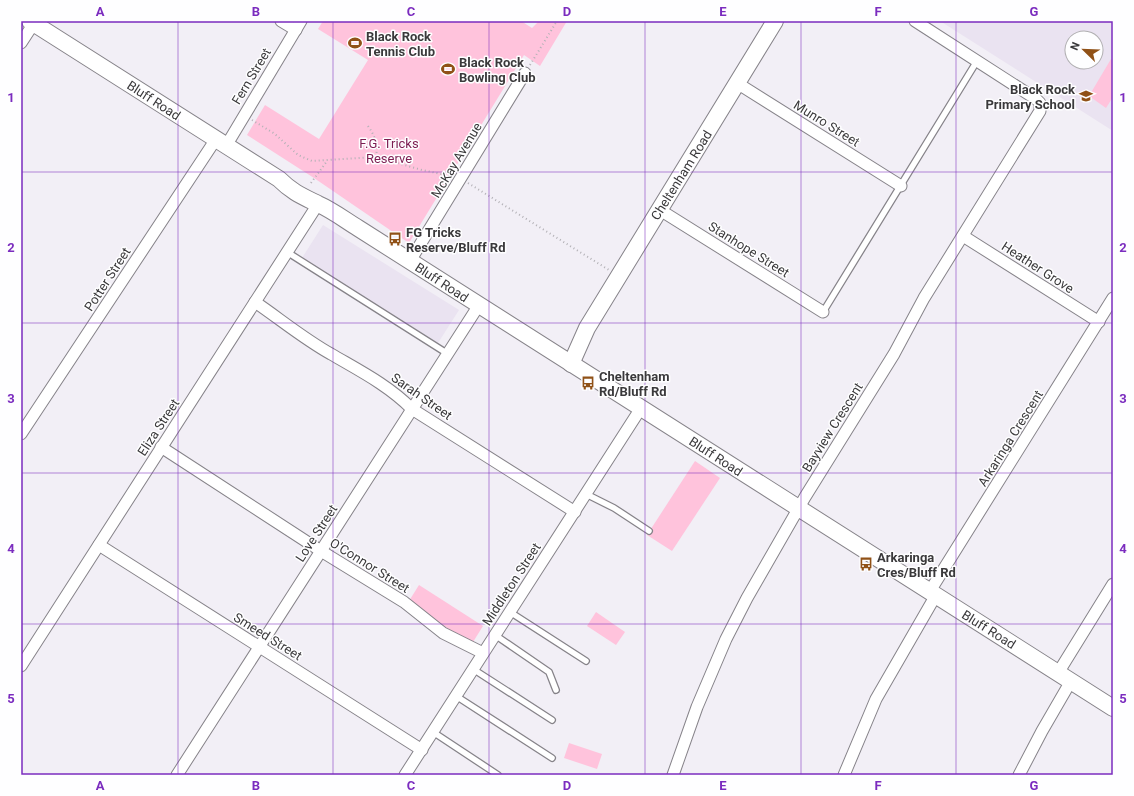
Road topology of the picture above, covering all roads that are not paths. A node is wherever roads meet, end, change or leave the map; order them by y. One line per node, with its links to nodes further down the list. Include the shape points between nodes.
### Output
1 (281, 21): 5 (street)
2 (775, 21): 9 (main road, Cheltenham Road)
3 (915, 21): 7 (street)
4 (32, 22): 6 (street); 10 (main road, Bluff Road)
5 (298, 25): 10 (street, Fern Street, via 244,115)
6 (21, 43)
7 (977, 61): 11 (lane); 14 (street, Bayview Crescent, via 1036,99 1041,107)
8 (525, 73): 16 (street, McKay Avenue)
9 (737, 82): 11 (street, Munro Street); 13 (main road, Cheltenham Road)
10 (221, 143): 12 (main road, Bluff Road, via 279,179 293,182); 26 (street, Potter Street)
11 (901, 186): 20 (lane)
12 (318, 204): 15 (street, Eliza Street); 16 (main road, Bluff Road)
13 (660, 210): 20 (street, Stanhope Street); 23 (main road, Cheltenham Road)
14 (963, 236): 21 (street, Heather Grove); 29 (street, Bayview Crescent, via 924,298 894,354)
15 (287, 252): 18 (street, Eliza Street); 22 (lane)
16 (410, 261): 19 (main road, Bluff Road)
17 (1113, 298): 21 (street, Arkaringa Crescent)
18 (255, 302): 25 (street, Sarah Street, via 331,355 370,376); 27 (street, Eliza Street)
19 (479, 305): 22 (street, Love Street); 23 (main road, Bluff Road)
20 (823, 312)
21 (1098, 322): 35 (street, Arkaringa Crescent)
22 (448, 354): 25 (street, Love Street)
23 (567, 361): 24 (main road, Bluff Road)
24 (641, 408): 28 (street, Middleton Street); 29 (main road, Bluff Road)
25 (412, 409): 30 (street, Sarah Street); 33 (street, Love Street)
26 (21, 434)
27 (161, 448): 32 (street, Eliza Street); 33 (street, O'Connor Street)
28 (586, 494): 30 (street, Middleton Street); 31 (lane, via 614,508)
29 (798, 508): 35 (main road, Bluff Road); 55 (street, Bayview Crescent, via 726,639 697,707)
30 (575, 512): 36 (street, Middleton Street)
31 (649, 531)
32 (99, 545): 38 (street, Smeed Street); 41 (street, Eliza Street)
33 (321, 551): 38 (street, Love Street); 39 (street, O'Connor Street, via 404,602 443,634)
34 (1113, 584): 43 (street)
35 (933, 593): 43 (main road, Bluff Road); 56 (street, Arkaringa Crescent, via 876,699)
36 (510, 612): 37 (street, Middleton Street); 40 (lane)
37 (495, 635): 39 (street, Middleton Street); 45 (lane, via 550,672)
38 (260, 647): 50 (street, Smeed Street); 53 (street, Love Street)
39 (483, 653): 42 (street, Middleton Street)
40 (586, 661)
41 (21, 666)
42 (473, 669): 46 (street, Middleton Street); 48 (lane)
43 (1058, 673): 44 (main road, Bluff Road)
44 (1071, 681): 47 (main road, Bluff Road); 57 (street)
45 (556, 690)
46 (456, 696): 49 (street, Middleton Street); 51 (lane)
47 (1113, 708)
48 (552, 720)
49 (433, 732): 50 (street, Middleton Street); 54 (lane)
50 (422, 750): 52 (street, Middleton Street)
51 (552, 758)
52 (407, 774)
53 (177, 775)
54 (498, 775)
55 (673, 775)
56 (844, 775)
57 (1019, 775)

